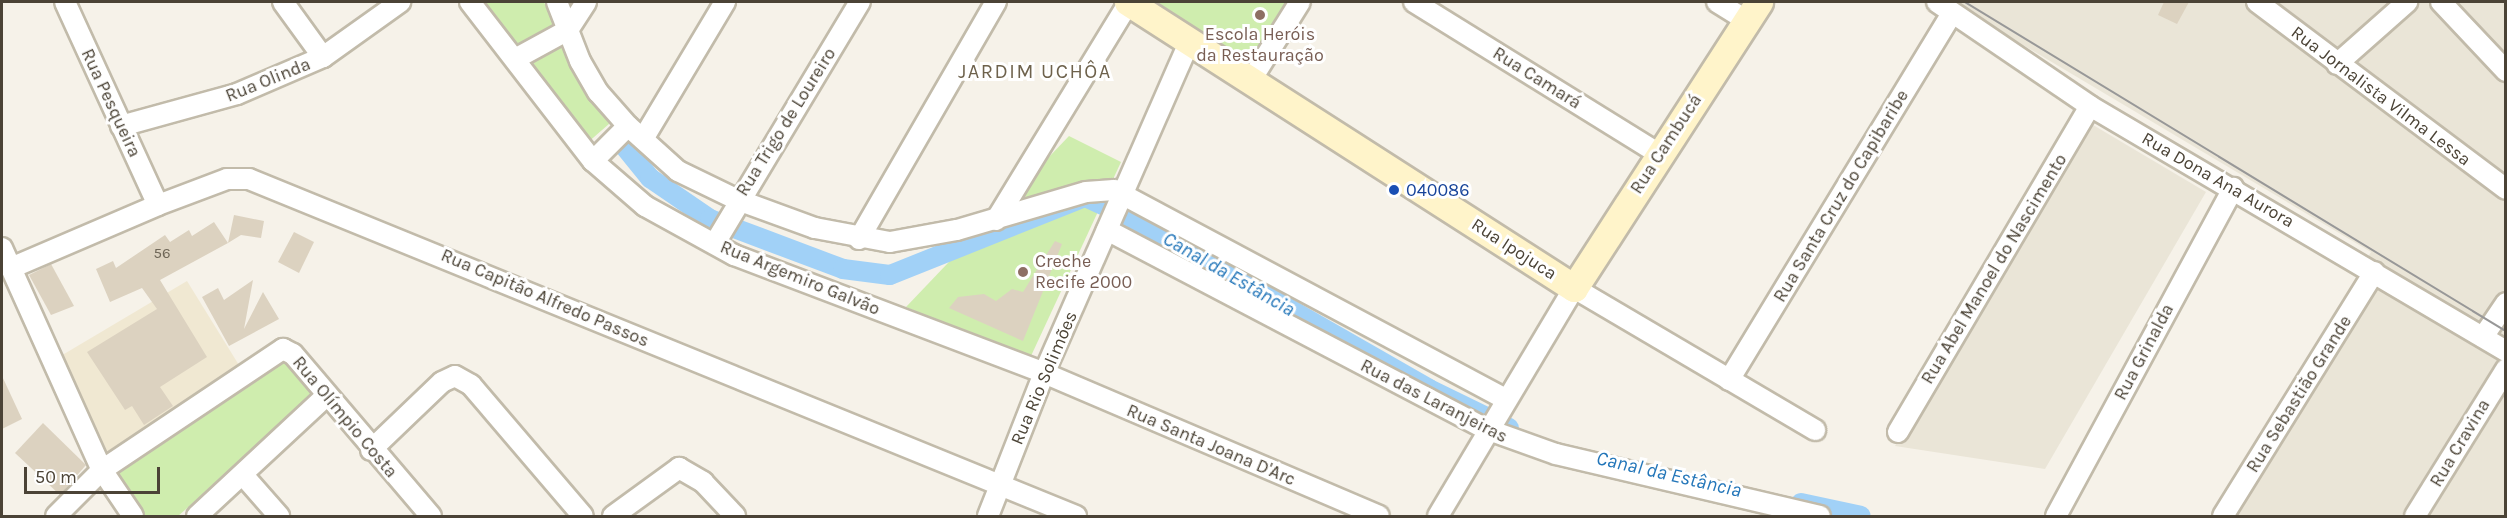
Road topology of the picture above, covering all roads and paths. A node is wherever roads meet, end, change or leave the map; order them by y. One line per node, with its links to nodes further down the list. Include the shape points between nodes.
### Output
1 (65, 2): 27 (street, Rua Pesqueira)
2 (283, 2): 21 (street)
3 (400, 2): 21 (street, Rua Olinda)
4 (470, 2): 22 (street, Rua Argemiro Galvão)
5 (557, 2): 19 (street)
6 (586, 2): 19 (street)
7 (725, 2): 28 (street)
8 (860, 2): 34 (street, Rua Trigo de Loureiro)
9 (996, 2): 38 (street)
10 (1128, 2): 20 (main road, Rua Ipojuca); 36 (street)
11 (1300, 2): 25 (street)
12 (1414, 2): 29 (street, Rua Camará)
13 (1717, 2): 18 (street)
14 (2257, 2): 23 (street, Rua Jornalista Vilma Lessa)
15 (2407, 2): 23 (street)
16 (2440, 2): 24 (street)
17 (1945, 7): 26 (street, Rua Dona Ana Aurora); 49 (street, Rua Santa Cruz do Capibaribe)
18 (1753, 11): 29 (main road, Rua Cambucá)
19 (568, 30): 22 (street); 28 (street, via 598,92)
20 (1189, 42): 25 (main road, Rua Ipojuca); 33 (street, Rua Rio Solimões)
21 (323, 57): 27 (street, Rua Olinda, via 237,94)
22 (515, 59): 30 (street, Rua Argemiro Galvão)
23 (2337, 64): 32 (street, Rua Jornalista Vilma Lessa)
24 (2505, 70)
25 (1251, 80): 43 (main road, Rua Ipojuca)
26 (2090, 106): 31 (street, Rua Dona Ana Aurora); 54 (street, Rua Abel Manoel do Nascimento)
27 (121, 126): 35 (street, Rua Pesqueira)
28 (636, 132): 30 (street); 34 (street, via 678,171)
29 (1659, 154): 43 (main road, Rua Cambucá)
30 (593, 161): 39 (street, Rua Argemiro Galvão, via 645,206)
31 (2233, 188): 42 (street, Rua Dona Ana Aurora); 72 (street, Rua Grinalda)
32 (2505, 189)
33 (1123, 197): 36 (street, via 1086,192); 37 (street, Rua Rio Solimões); 51 (street, Rua das Laranjeiras)
34 (737, 202): 38 (street); 39 (street, Rua Trigo de Loureiro)
35 (158, 205): 41 (street, Rua Capitão Alfredo Passos); 58 (street, Rua Capitão Alfredo Passos, via 227,179 249,179 274,187)
36 (996, 220): 38 (street, via 927,237)
37 (1108, 227): 48 (street, Rua Rio Solimões); 52 (street, Rua das Laranjeiras)
38 (859, 239)
39 (716, 242): 48 (street, Rua Argemiro Galvão)
40 (2, 249): 41 (street)
41 (11, 268): 56 (street)
42 (2374, 272): 45 (street, Rua Dona Ana Aurora); 73 (street, Rua Sebastião Grande)
43 (1574, 288): 49 (street, Rua Ipojuca); 51 (street)
44 (2505, 303): 45 (street)
45 (2483, 338): 46 (street, Rua Dona Ana Aurora)
46 (2505, 351)
47 (2505, 369): 74 (street, Rua Cravina)
48 (1044, 374): 58 (street, Rua Rio Solimões); 69 (street, Rua Santa Joana D'Arc)
49 (1729, 380): 53 (street, Rua Ipojuca)
50 (326, 397): 55 (street, Rua Olímpio Costa); 56 (street, Rua Olímpio Costa, via 291,352 283,349); 57 (street)
51 (1503, 402): 52 (street)
52 (1486, 428): 70 (street); 71 (street, Rua das Laranjeiras, via 1556,454)
53 (1815, 430)
54 (1898, 432)
55 (371, 450): 59 (street, via 442,382 455,376 471,385); 64 (street, Rua Olímpio Costa)
56 (102, 470): 60 (street); 61 (street)
57 (243, 475): 62 (street); 63 (street)
58 (999, 488): 67 (street, Rua Rio Solimões); 68 (street, Rua Capitão Alfredo Passos)
59 (577, 515)
60 (56, 516)
61 (133, 516)
62 (197, 516)
63 (279, 516)
64 (431, 516)
65 (613, 516): 66 (street, via 678,468 694,475)
66 (735, 516)
67 (988, 516)
68 (1076, 516)
69 (1379, 516)
70 (1438, 516)
71 (1820, 516)
72 (2056, 516)
73 (2223, 516)
74 (2415, 516)

